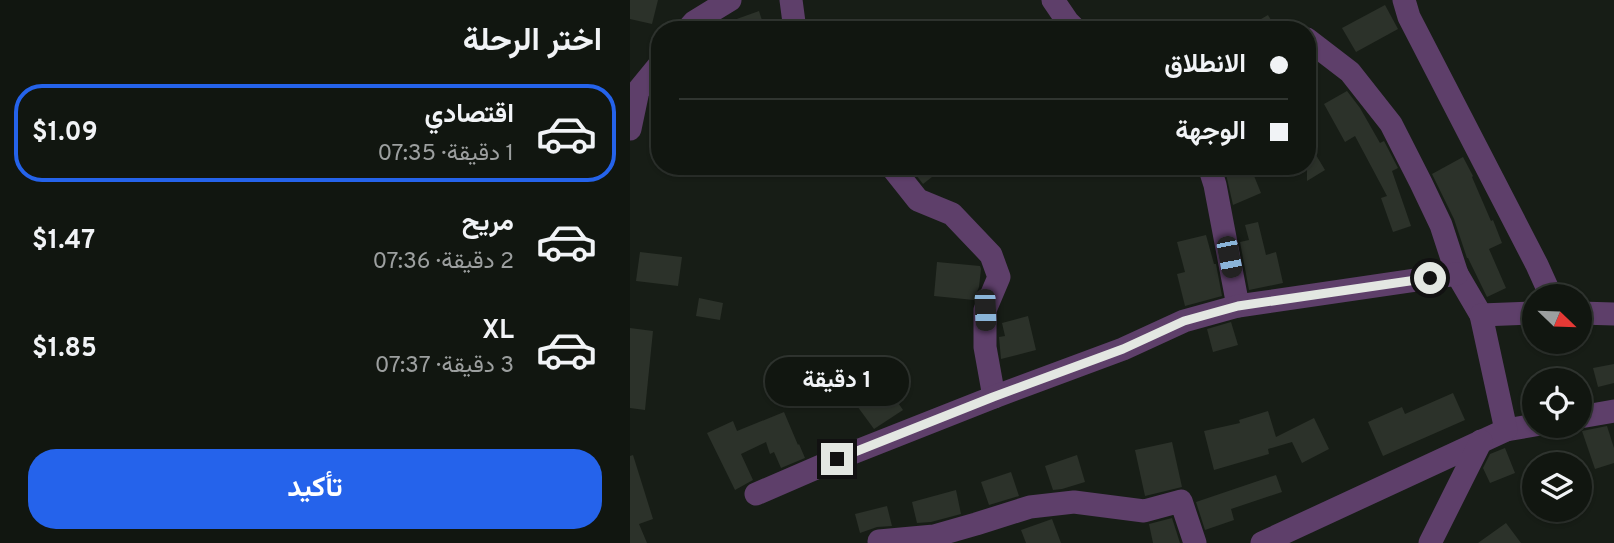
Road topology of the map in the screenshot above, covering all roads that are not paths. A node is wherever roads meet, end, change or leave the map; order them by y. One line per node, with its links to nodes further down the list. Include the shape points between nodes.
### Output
1 (730, 0): 5 (street)
2 (791, 0): 6 (street)
3 (1053, 0): 7 (street)
4 (1404, 0): 14 (street)
5 (696, 21)
6 (794, 21)
7 (1067, 21)
8 (1316, 46): 13 (street, via 1350,72 1391,124 1441,225)
9 (651, 75): 10 (street, via 638,91)
10 (630, 129)
11 (898, 175): 20 (street, via 918,200 952,214 992,255 999,277 985,310 985,347)
12 (1212, 175): 15 (street)
13 (1457, 274): 15 (street); 19 (street)
14 (1546, 284)
15 (1238, 306): 20 (street, via 1184,321)
16 (1522, 313): 19 (street)
17 (1592, 313): 18 (street)
18 (1614, 314)
19 (1481, 315): 24 (street)
20 (993, 397): 26 (street)
21 (1614, 411): 22 (street)
22 (1592, 415)
23 (1522, 427): 24 (street)
24 (1506, 430): 25 (street)
25 (1481, 441): 29 (street); 30 (street)
26 (756, 494)
27 (879, 541): 28 (street, via 934,536 1030,507 1074,502 1144,511 1181,502)
28 (1195, 543)
29 (1262, 543)
30 (1430, 543)

